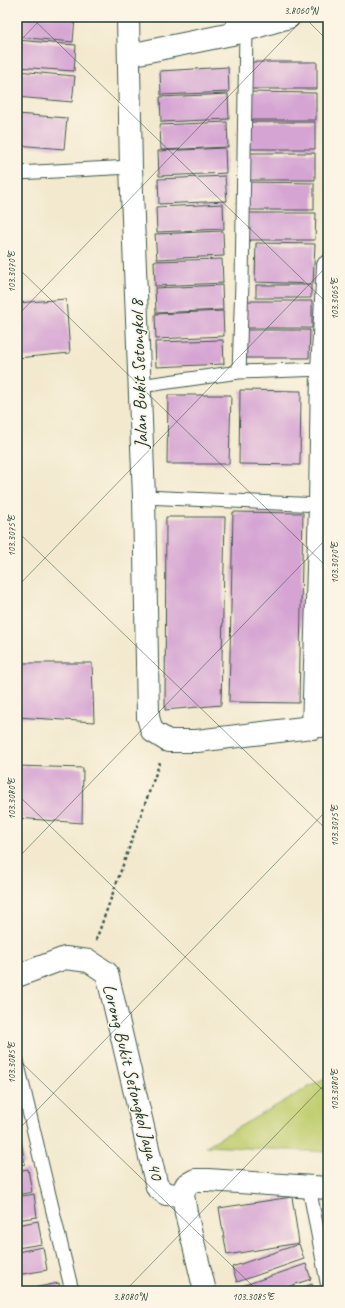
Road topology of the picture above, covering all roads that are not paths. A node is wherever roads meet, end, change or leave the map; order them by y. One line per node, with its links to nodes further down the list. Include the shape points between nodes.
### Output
1 (128, 17): 4 (street, Jalan Bukit Setongkol 8)
2 (289, 17): 3 (street)
3 (237, 27): 4 (street); 9 (lane, via 242,282)
4 (129, 55): 5 (street, Jalan Bukit Setongkol 8)
5 (131, 167): 6 (lane); 10 (street, Jalan Bukit Setongkol 8)
6 (17, 173)
7 (328, 266): 8 (street)
8 (322, 369): 9 (lane); 12 (street)
9 (239, 372): 10 (lane)
10 (140, 386): 11 (street, Jalan Bukit Setongkol 8)
11 (144, 497): 12 (lane); 13 (street, Jalan Bukit Setongkol 8, via 148,717 160,736 197,741)
12 (320, 505): 13 (street)
13 (320, 726)
14 (17, 976): 17 (street, Lorong Bukit Setongkol Jaya 40, via 65,958 89,961 107,973 157,1187 166,1194)
15 (17, 1061): 19 (lane)
16 (319, 1188): 17 (street, via 195,1180 186,1185); 18 (lane)
17 (183, 1195): 20 (street, Lorong Bukit Setongkol Jaya 40)
18 (328, 1287)
19 (72, 1291)
20 (205, 1291)

